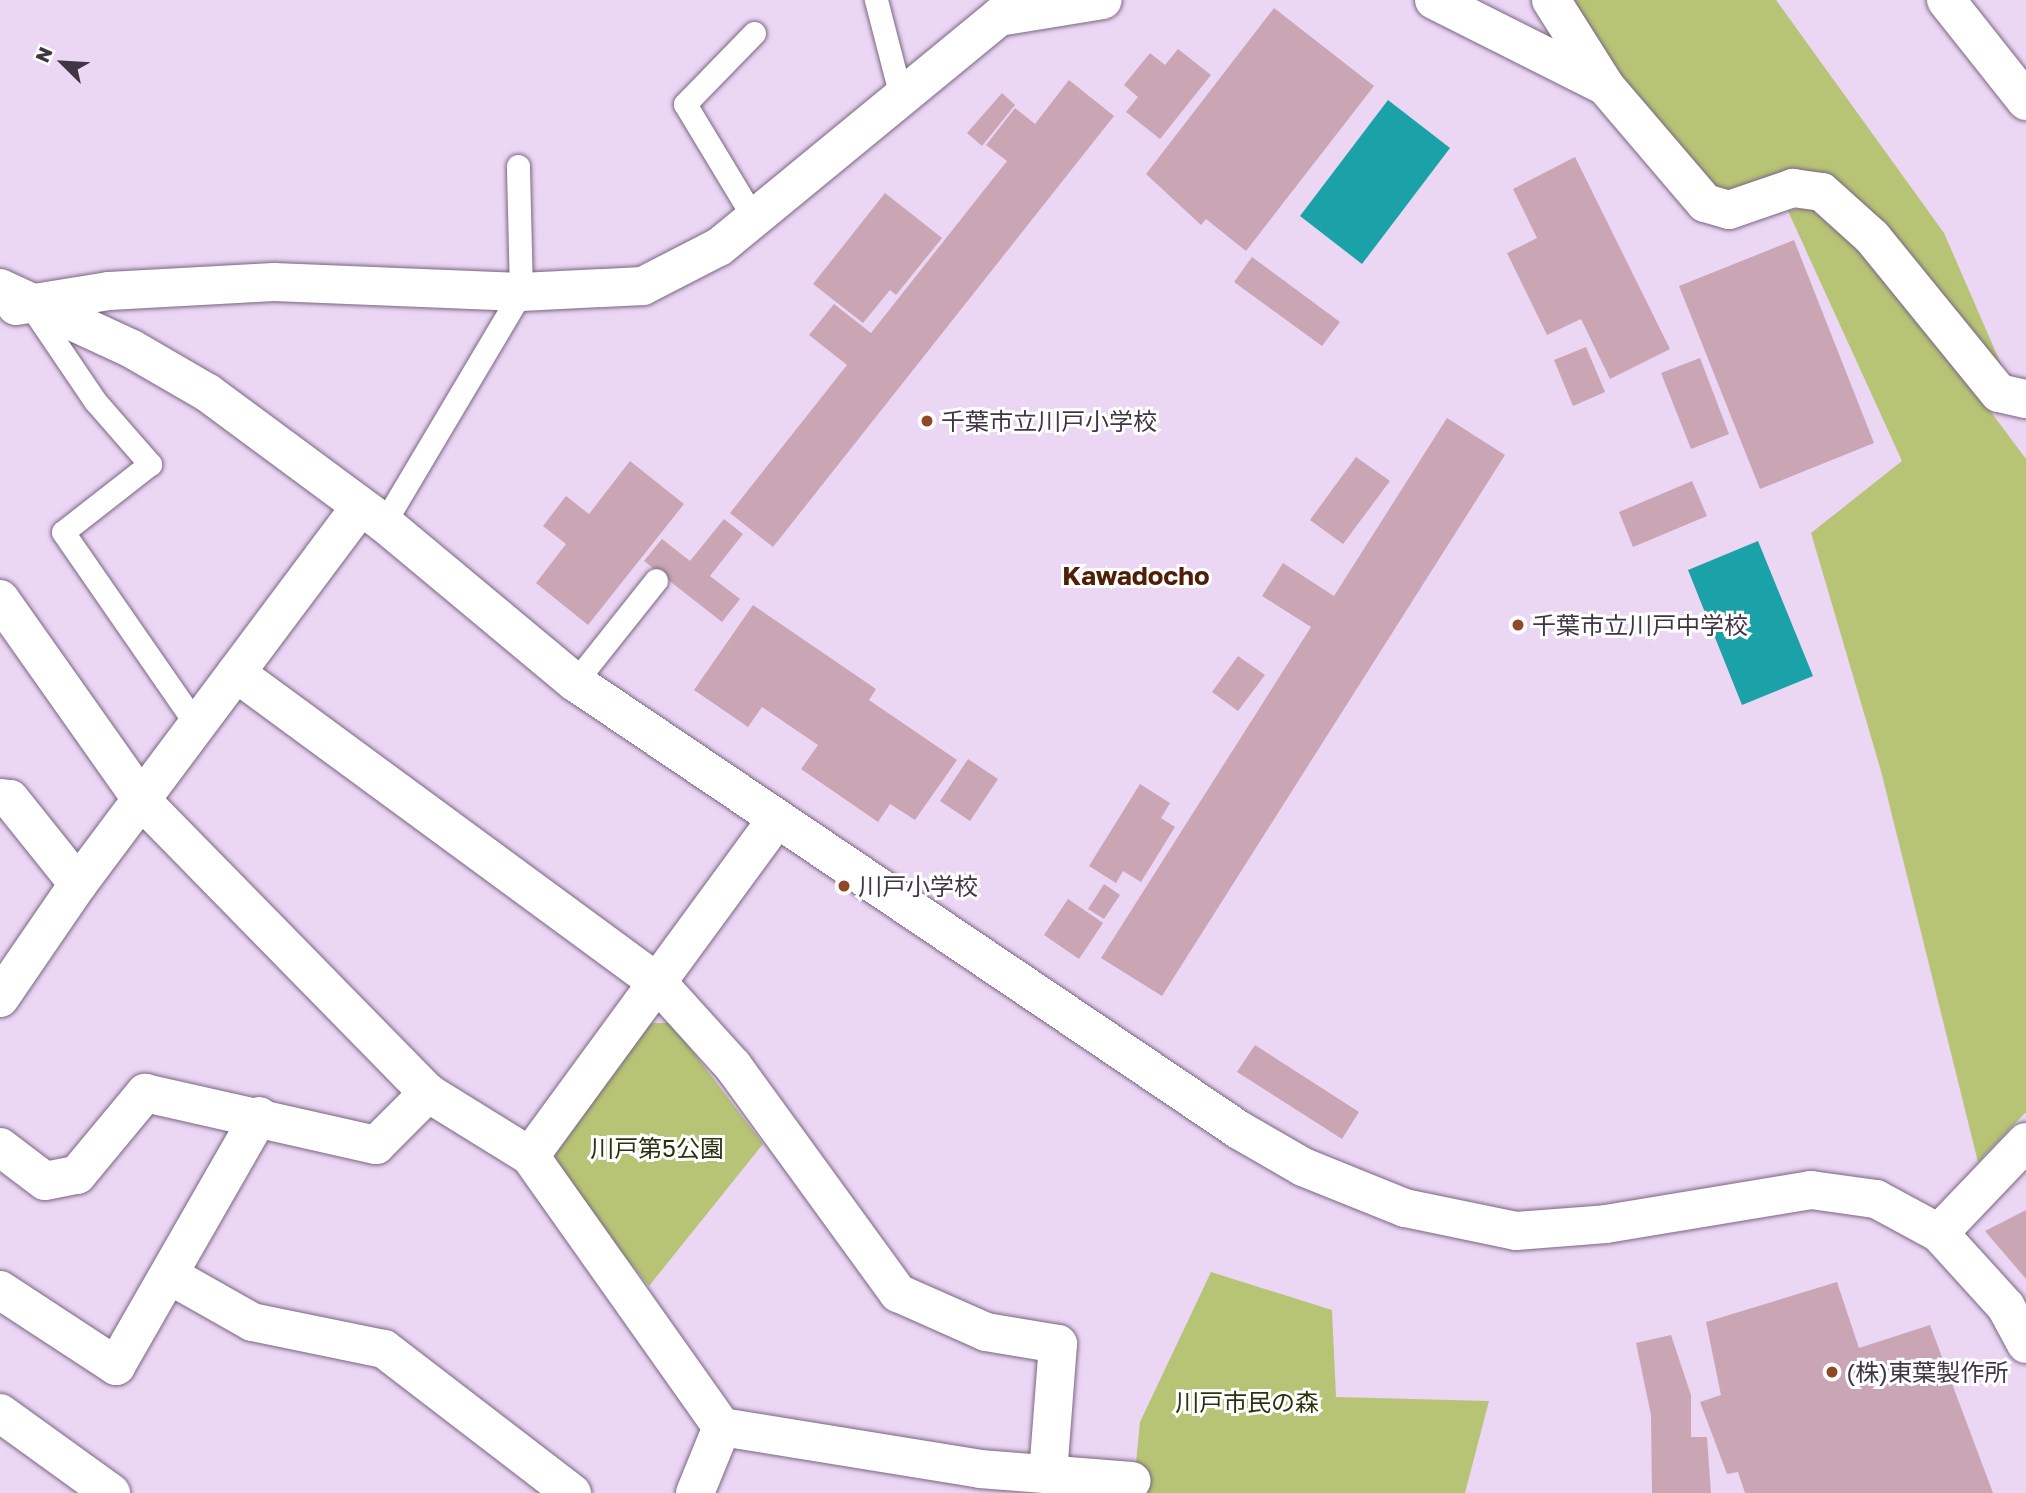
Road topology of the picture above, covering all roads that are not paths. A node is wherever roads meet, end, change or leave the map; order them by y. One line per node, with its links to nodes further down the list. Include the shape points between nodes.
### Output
1 (876, 0): 9 (lane)
2 (1103, 0): 6 (street)
3 (1434, 0): 8 (street)
4 (1551, 0): 8 (street)
5 (1946, 0): 10 (street)
6 (1007, 9): 9 (street)
7 (754, 33): 12 (lane, via 685,104)
8 (1606, 87): 15 (street, via 1718,211 1793,188 1822,192 1872,237 1999,393)
9 (900, 93): 12 (street)
10 (2026, 101)
11 (517, 166): 13 (lane)
12 (755, 220): 13 (street, via 680,272 643,286)
13 (521, 292): 14 (street, via 274,282); 16 (lane)
14 (10, 300): 16 (street, via 132,349 208,393); 21 (lane, via 149,464 63,533)
15 (2026, 399)
16 (372, 515): 19 (street); 20 (street)
17 (656, 580): 20 (lane)
18 (0, 599): 23 (street)
19 (236, 673): 21 (street); 26 (street)
20 (575, 682): 24 (street)
21 (198, 727): 23 (street)
22 (0, 798): 25 (street, via 10,799)
23 (144, 803): 25 (street); 28 (street)
24 (776, 819): 26 (street); 33 (street, via 1239,1130 1303,1167 1405,1208 1516,1231 1556,1230 1811,1190 1876,1199)
25 (78, 884): 27 (street)
26 (658, 984): 32 (street); 39 (street, via 733,1066 898,1293 986,1332 1058,1344)
27 (0, 998)
28 (428, 1093): 29 (street, via 376,1146); 32 (street)
29 (259, 1115): 31 (street, via 145,1093 77,1175 45,1181); 34 (street)
30 (2026, 1142): 33 (street)
31 (0, 1147)
32 (530, 1156): 38 (street)
33 (1939, 1233): 36 (street, via 2006,1307)
34 (169, 1275): 35 (street, via 116,1366); 42 (street, via 252,1322 384,1349)
35 (0, 1290)
36 (2026, 1344)
37 (0, 1413): 41 (street)
38 (722, 1427): 39 (street); 43 (street)
39 (1048, 1474): 40 (street)
40 (1132, 1481)
41 (111, 1493)
42 (572, 1493)
43 (695, 1493)

